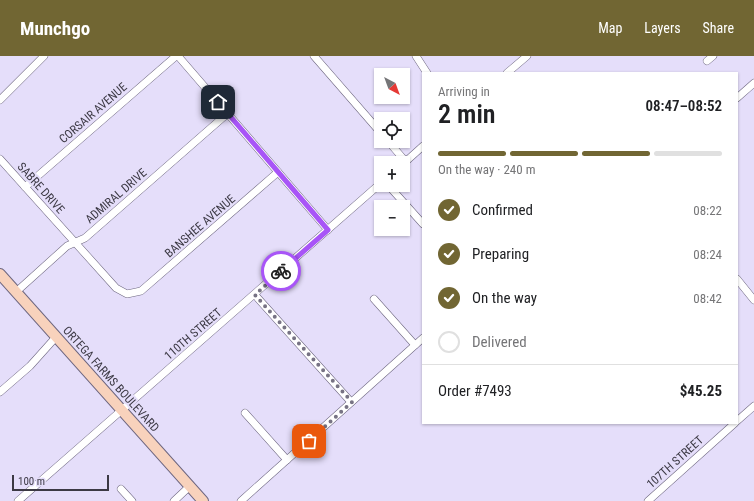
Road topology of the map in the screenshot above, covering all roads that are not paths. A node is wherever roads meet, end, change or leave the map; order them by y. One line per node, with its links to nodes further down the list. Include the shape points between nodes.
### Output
1 (44, 56): 10 (street)
2 (177, 56): 11 (street); 17 (street, CORSAIR AVENUE)
3 (314, 56): 12 (street)
4 (416, 56): 6 (street)
5 (527, 56): 7 (street)
6 (426, 72)
7 (508, 72)
8 (754, 83): 9 (street)
9 (738, 97)
10 (0, 100)
11 (228, 113): 16 (street); 22 (street, ADMIRAL DRIVE, via 85,238)
12 (374, 125)
13 (422, 147): 14 (street)
14 (410, 158)
15 (0, 159): 17 (street, SABRE DRIVE)
16 (278, 172): 21 (street); 26 (street, BANSHEE AVENUE, via 141,292)
17 (25, 187): 22 (street, SABRE DRIVE)
18 (374, 189): 21 (street, 110TH STREET)
19 (394, 192): 20 (street)
20 (422, 223)
21 (328, 230): 27 (street, 110TH STREET)
22 (75, 242): 25 (street, ADMIRAL DRIVE, via 67,246); 26 (street, SABRE DRIVE, via 116,288 127,294)
23 (0, 274): 25 (street, ORTEGA FARMS BOULEVARD)
24 (738, 280): 29 (street)
25 (16, 292): 30 (street, ORTEGA FARMS BOULEVARD)
26 (134, 294)
27 (255, 295): 34 (street); 36 (street, 110TH STREET)
28 (374, 299): 32 (street)
29 (754, 300)
30 (56, 337): 33 (street, via 30,366); 36 (street, ORTEGA FARMS BOULEVARD)
31 (422, 339): 32 (street)
32 (415, 345): 34 (street)
33 (0, 392)
34 (352, 402): 40 (street)
35 (754, 406): 38 (street, 107TH STREET)
36 (122, 410): 41 (street, ORTEGA FARMS BOULEVARD); 43 (street, 110TH STREET)
37 (245, 413): 40 (street)
38 (738, 419)
39 (732, 424): 48 (street, 107TH STREET)
40 (287, 460): 47 (street)
41 (190, 486): 45 (street); 46 (street, ORTEGA FARMS BOULEVARD)
42 (121, 489): 44 (street)
43 (18, 501)
44 (132, 501)
45 (174, 501)
46 (203, 501)
47 (241, 501)
48 (648, 501)

